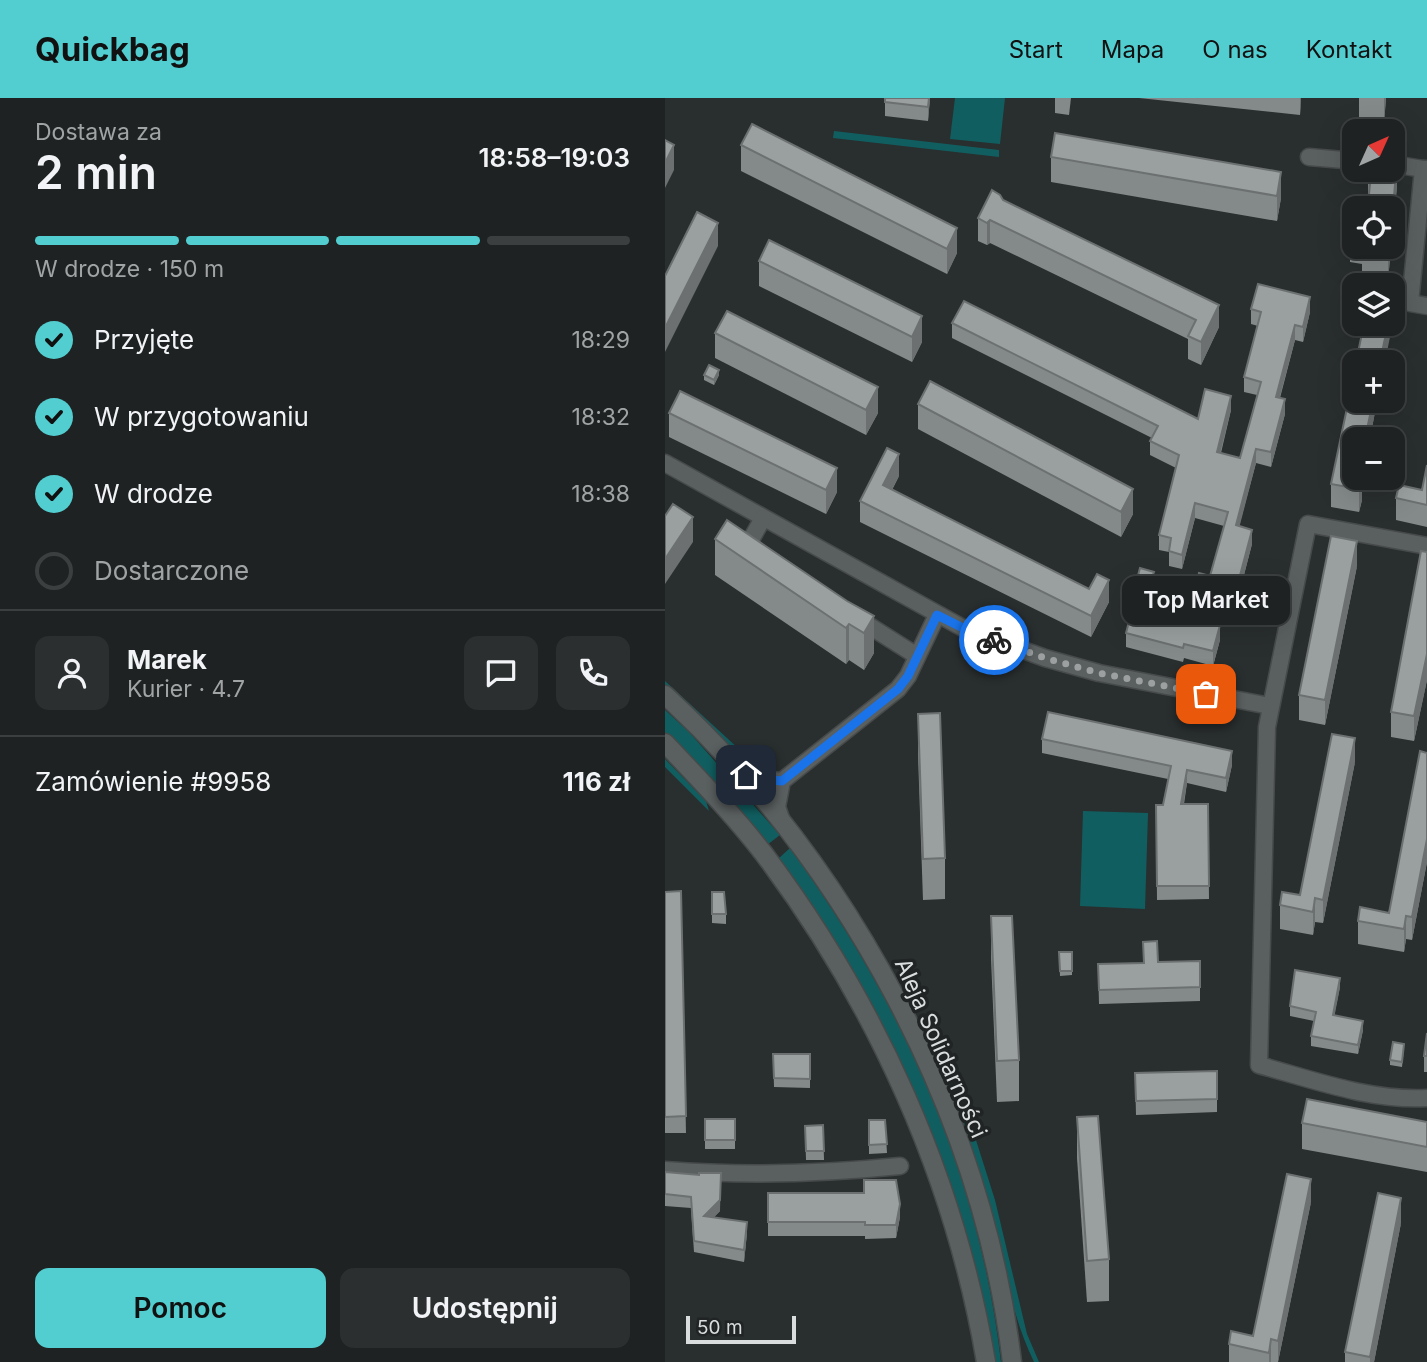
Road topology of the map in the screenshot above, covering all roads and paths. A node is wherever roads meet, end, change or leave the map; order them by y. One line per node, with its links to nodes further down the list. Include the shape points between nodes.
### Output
1 (1309, 157): 2 (street)
2 (1342, 160)
3 (1405, 166): 4 (street)
4 (1425, 169): 5 (street, via 1410,303)
5 (1427, 306)
6 (665, 463): 7 (street)
7 (763, 518): 9 (street, via 748,545); 11 (street)
8 (1427, 546): 14 (street, via 1307,524)
9 (773, 564)
10 (839, 606): 12 (street)
11 (937, 615): 12 (street); 14 (street, via 1072,666)
12 (917, 656): 17 (street, via 898,689)
13 (665, 695): 16 (main road, Aleja Solidarności)
14 (1270, 706): 19 (street, via 1259,1065 1363,1093)
15 (665, 743): 23 (main road, via 764,854 834,955 874,1026 950,1212)
16 (736, 768): 17 (street, via 759,779); 18 (main road, Aleja Solidarności)
17 (782, 781): 18 (street, via 777,807)
18 (784, 826): 22 (main road, Aleja Solidarności, via 846,914 891,989 938,1088 974,1184)
19 (1427, 1098)
20 (900, 1166): 21 (street, via 820,1174)
21 (665, 1170)
22 (1000, 1295): 26 (main road, Aleja Solidarności); 27 (main road)
23 (981, 1331): 24 (main road); 25 (main road)
24 (977, 1362)
25 (986, 1362)
26 (1012, 1362)
27 (1026, 1362)

